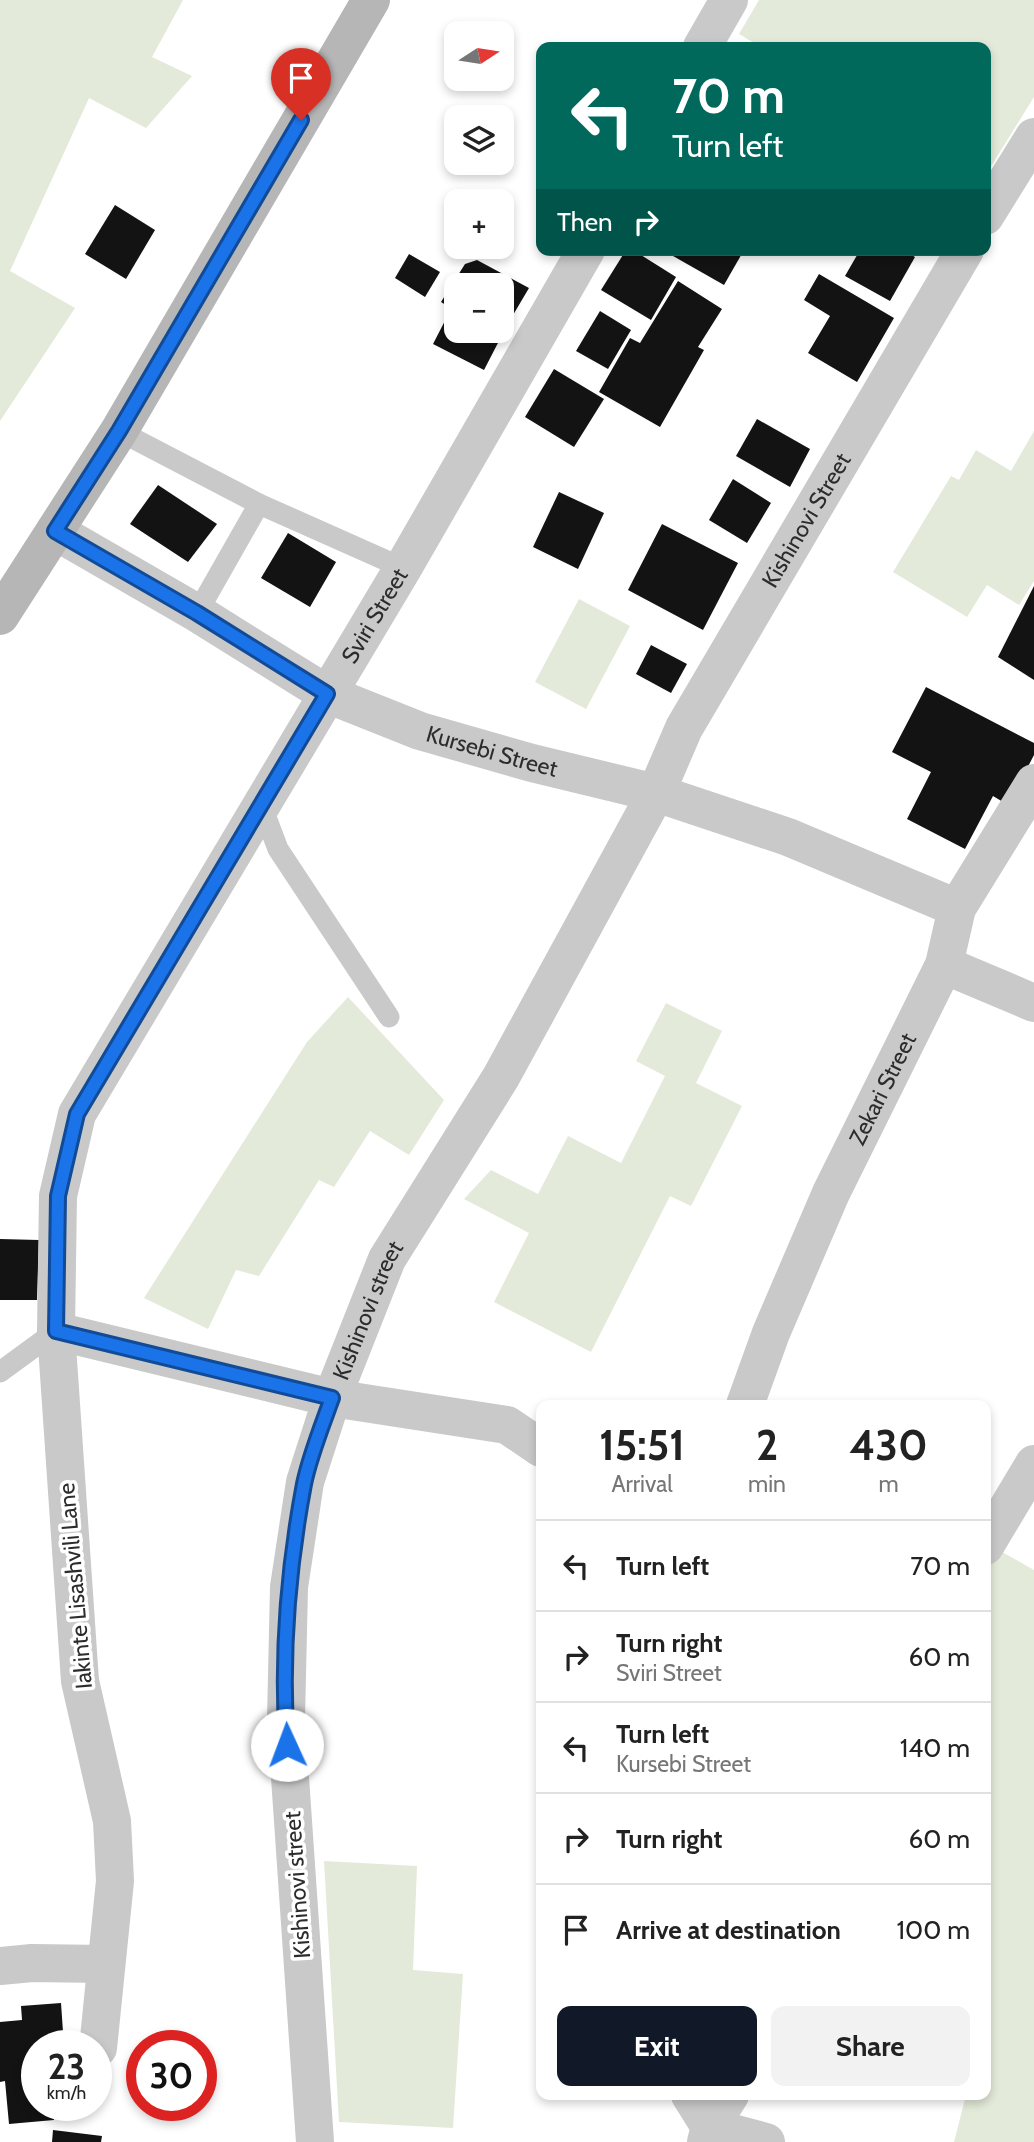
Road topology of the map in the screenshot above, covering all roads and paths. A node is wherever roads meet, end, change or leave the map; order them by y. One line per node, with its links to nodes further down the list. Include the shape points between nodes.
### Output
1 (371, 0): 8 (street)
2 (729, 0): 3 (street)
3 (714, 42)
4 (1034, 137): 5 (street)
5 (991, 205)
6 (583, 256): 11 (street, Sviri Street)
7 (961, 256): 16 (street, Kishinovi Street, via 684,729)
8 (119, 431): 9 (lane); 10 (street)
9 (259, 504): 11 (lane); 12 (lane)
10 (55, 531): 12 (street, Kursebi Street); 13 (street)
11 (403, 568): 14 (street, Sviri Street)
12 (197, 613): 14 (street, Kursebi Street)
13 (0, 616)
14 (327, 694): 16 (street, Kursebi Street, via 421,731); 17 (street, Sviri Street)
15 (1034, 783): 18 (street, Zekari Street)
16 (656, 793): 18 (street, Kursebi Street, via 788,837); 24 (street, Kishinovi street, via 501,1077 387,1259)
17 (261, 804): 21 (lane, via 278,849); 22 (street, Sviri Street, via 77,1114 58,1196)
18 (957, 908): 19 (street, Zekari Street)
19 (944, 965): 20 (street); 25 (street, Zekari Street, via 831,1193)
20 (1034, 1003)
21 (389, 1017)
22 (56, 1331): 23 (lane); 24 (street); 29 (street, Iakinte Lisashvili Lane, via 80,1681 112,1821 115,1881)
23 (0, 1371)
24 (332, 1398): 26 (street, via 507,1425); 35 (street, Kishinovi street, via 305,1482 289,1587 286,1719)
25 (747, 1400)
26 (536, 1445)
27 (1034, 1464): 28 (street)
28 (991, 1536)
29 (105, 1964): 30 (street); 31 (street, Iakinte Lisashvili Lane)
30 (0, 1966)
31 (100, 2030)
32 (692, 2100): 34 (street)
33 (727, 2100): 34 (street)
34 (708, 2135): 36 (street)
35 (315, 2142)
36 (766, 2142)

